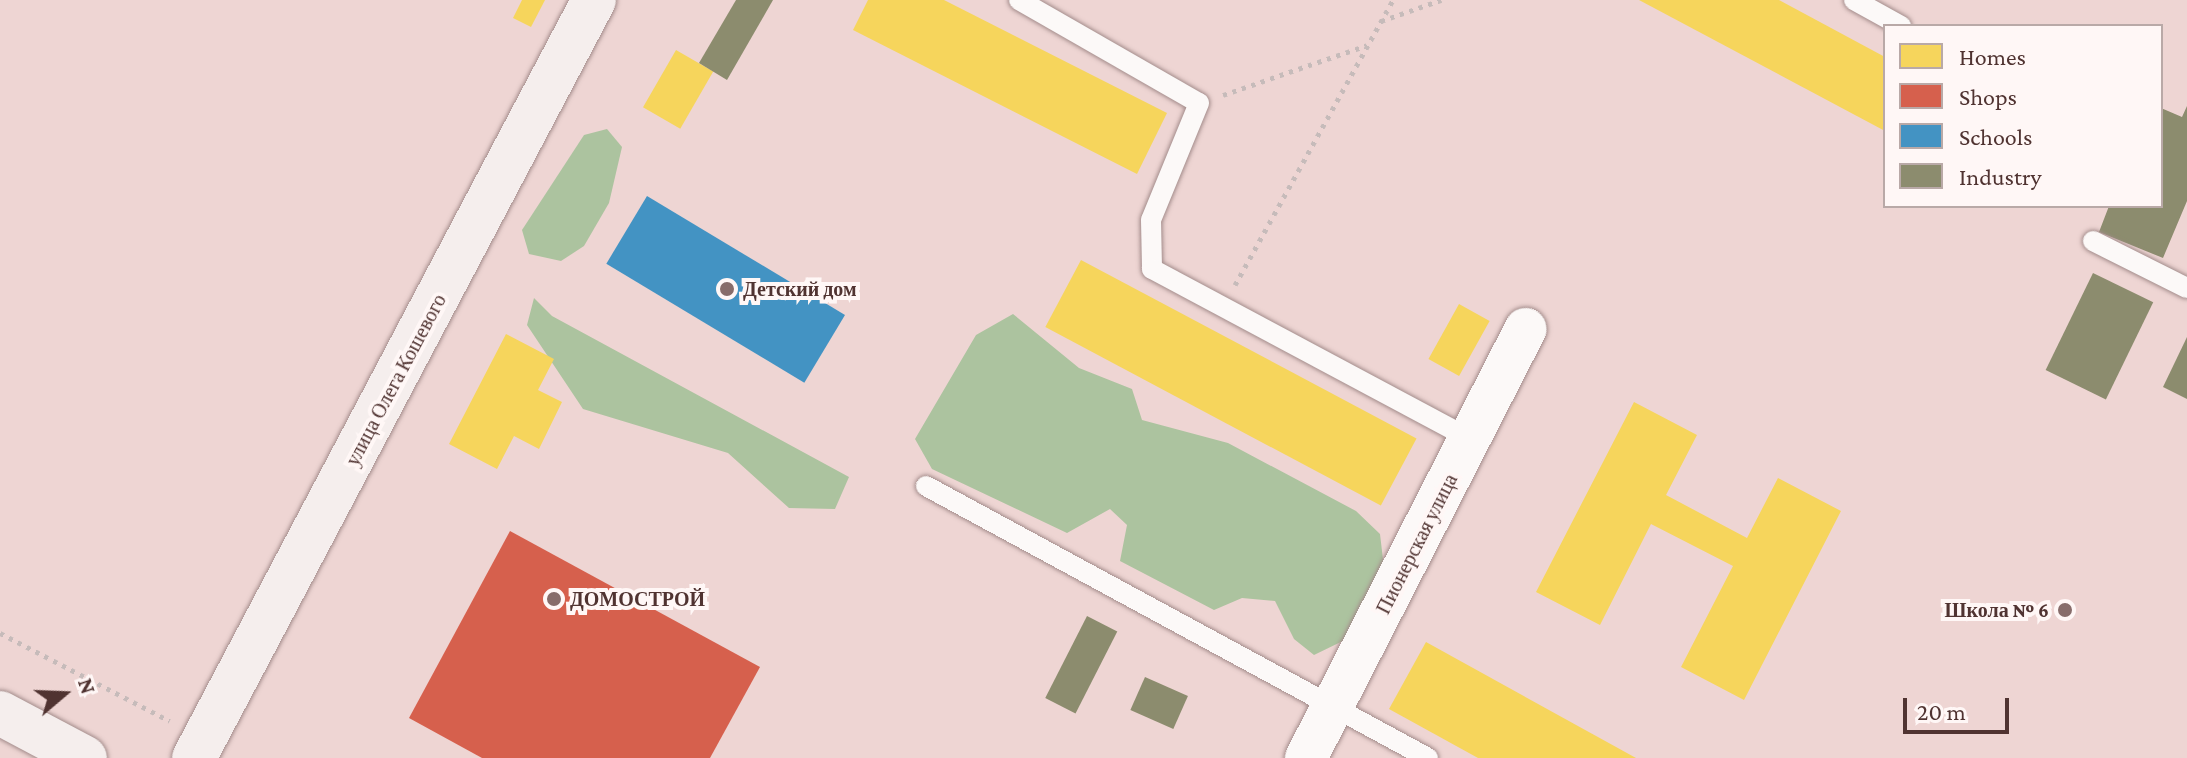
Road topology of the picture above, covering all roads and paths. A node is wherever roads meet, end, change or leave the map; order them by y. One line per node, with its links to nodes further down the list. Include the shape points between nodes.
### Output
1 (594, 0): 19 (main road, улица Олега Кошевого)
2 (1019, 0): 9 (lane)
3 (1393, 0): 6 (path)
4 (1441, 0): 6 (path)
5 (1854, 0): 7 (lane)
6 (1381, 21): 8 (path)
7 (1897, 24)
8 (1367, 45): 9 (path); 12 (path)
9 (1199, 103): 12 (lane, via 1151,220 1152,269)
10 (2093, 241): 11 (lane)
11 (2187, 288)
12 (1223, 307): 14 (lane)
13 (1526, 329): 14 (street, Пионерская улица)
14 (1470, 439): 17 (street, Пионерская улица)
15 (926, 486): 17 (lane)
16 (0, 633): 19 (path)
17 (1334, 707): 21 (street, Пионерская улица); 22 (lane)
18 (0, 713): 20 (main road)
19 (199, 749)
20 (85, 758)
21 (1306, 758)
22 (1428, 758)

